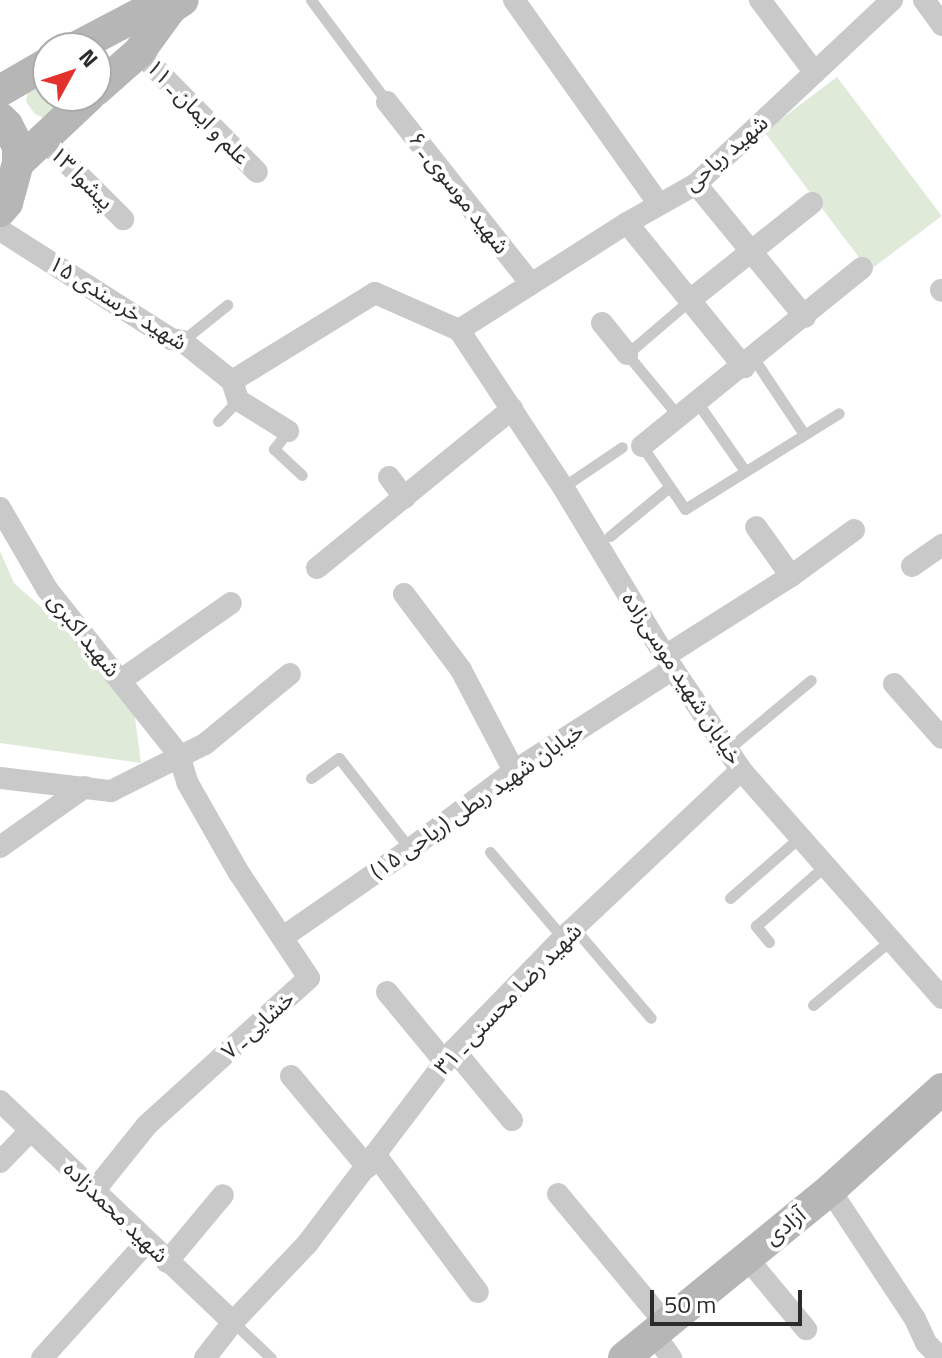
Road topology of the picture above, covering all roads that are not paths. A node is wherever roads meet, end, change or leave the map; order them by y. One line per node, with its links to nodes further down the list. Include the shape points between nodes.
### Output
1 (311, 0): 14 (lane)
2 (514, 0): 22 (street)
3 (760, 0): 11 (street)
4 (892, 0): 11 (street, شهید ریاحی)
5 (924, 0): 7 (street)
6 (161, 4): 8 (street); 9 (street)
7 (942, 25)
8 (106, 32)
9 (139, 52): 12 (street); 19 (street, علم و ایمان ـ ۱۱)
10 (32, 72): 13 (street)
11 (815, 73): 20 (street, شهید ریاحی)
12 (112, 76)
13 (0, 91)
14 (387, 102): 29 (street, شهید موسوی ـ ۶)
15 (71, 112): 17 (street)
16 (0, 118): 18 (street, via 18,147)
17 (42, 138): 18 (street); 24 (street, پیشوا ۱۳)
18 (18, 163): 23 (street)
19 (257, 172)
20 (696, 184): 22 (street, شهید ریاحی); 27 (street)
21 (812, 203): 27 (street)
22 (659, 204): 25 (street, شهید ریاحی)
23 (0, 211)
24 (123, 219)
25 (627, 223): 29 (street, شهید ریاحی); 30 (street)
26 (0, 230): 35 (street, شهید خرسندی ۱۵, via 171,339)
27 (752, 251): 30 (street); 32 (street)
28 (862, 268): 32 (street)
29 (531, 284): 34 (street, شهید ریاحی)
30 (690, 300): 36 (lane); 37 (street)
31 (227, 305): 35 (lane)
32 (805, 317): 37 (street)
33 (602, 323): 36 (street)
34 (459, 330): 38 (street, via 375,293); 40 (street, خیابان شهید موسی‌زاده)
35 (182, 341): 38 (street, شهید خرسندی ۱۵)
36 (627, 354): 42 (lane)
37 (749, 363): 39 (street); 45 (lane)
38 (235, 390): 43 (lane); 44 (street, شهید خرسندی ۱۵)
39 (697, 402): 42 (street); 47 (lane)
40 (512, 409): 50 (street, خیابان شهید موسی‌زاده); 52 (street)
41 (839, 413): 45 (lane)
42 (679, 417): 46 (street)
43 (218, 421)
44 (288, 431): 48 (lane, via 274,449)
45 (804, 434): 47 (lane)
46 (632, 446): 50 (lane); 51 (lane)
47 (745, 471): 51 (lane, via 685,509)
48 (302, 475)
49 (389, 477): 52 (street)
50 (563, 487): 63 (street, خیابان شهید موسی‌زاده)
51 (668, 488): 56 (lane)
52 (405, 498): 59 (street)
53 (0, 508): 65 (street, شهید اکبری, via 47,589)
54 (756, 527): 60 (street)
55 (854, 530): 60 (street, خیابان شهید ربطی (ریاحی ۱۵))
56 (610, 536)
57 (942, 545): 58 (street)
58 (912, 566)
59 (317, 568)
60 (791, 576): 63 (street, خیابان شهید ربطی (ریاحی ۱۵))
61 (404, 594): 72 (street, via 461,670)
62 (231, 603): 65 (street)
63 (669, 662): 69 (street, خیابان شهید موسی‌زاده); 72 (street, خیابان شهید ربطی (ریاحی ۱۵))
64 (290, 674): 70 (street, via 205,744)
65 (121, 680): 70 (street, شهید اکبری)
66 (811, 680): 69 (lane)
67 (894, 684): 68 (street)
68 (942, 738)
69 (727, 750): 71 (street, خیابان شهید موسی‌زاده)
70 (179, 755): 75 (street, via 111,791); 83 (street, خشایی ـ ۷, via 187,782 239,873)
71 (741, 770): 76 (street, خیابان شهید موسی‌زاده); 82 (street, شهید رضا محسنی ـ ۳۱)
72 (514, 771): 78 (street, خیابان شهید ربطی (ریاحی ۱۵))
73 (0, 778): 75 (street)
74 (311, 778): 78 (lane, via 339,758)
75 (85, 787): 77 (street)
76 (801, 836): 80 (street, خیابان شهید موسی‌زاده); 81 (lane)
77 (0, 847)
78 (410, 849): 83 (street, خیابان شهید ربطی (ریاحی ۱۵))
79 (490, 852): 82 (lane)
80 (826, 864): 84 (street, خیابان شهید موسی‌زاده); 85 (lane, via 756,926)
81 (730, 898)
82 (569, 933): 89 (lane); 90 (street, شهید رضا محسنی ـ ۳۱)
83 (283, 937): 99 (street, خشایی ـ ۷, via 309,978 147,1125)
84 (893, 938): 87 (street, خیابان شهید موسی‌زاده); 88 (lane)
85 (769, 942)
86 (387, 992): 90 (street)
87 (942, 998)
88 (813, 1005)
89 (651, 1018)
90 (449, 1055): 94 (street); 96 (street, شهید رضا محسنی ـ ۳۱)
91 (291, 1076): 96 (street)
92 (942, 1089): 98 (street, آزادی)
93 (0, 1101): 95 (street, شهید محمدزاده)
94 (512, 1120)
95 (30, 1131): 97 (street); 99 (street, شهید محمدزاده)
96 (371, 1160): 105 (street); 106 (street, شهید رضا محسنی ـ ۳۱, via 307,1244)
97 (0, 1162)
98 (830, 1190): 103 (street, آزادی); 113 (street, via 926,1343)
99 (94, 1191): 102 (street, شهید محمدزاده)
100 (558, 1194): 108 (street)
101 (223, 1195): 104 (street)
102 (146, 1243): 104 (street, شهید محمدزاده); 109 (street)
103 (746, 1257): 107 (street); 108 (street, آزادی)
104 (167, 1262): 106 (street, شهید محمدزاده)
105 (478, 1292)
106 (233, 1322): 110 (street, شهید رضا محسنی ـ ۳۱); 111 (lane)
107 (806, 1329)
108 (663, 1338): 112 (street, آزادی)
109 (42, 1358)
110 (205, 1358)
111 (271, 1358)
112 (624, 1358)
113 (941, 1358)

